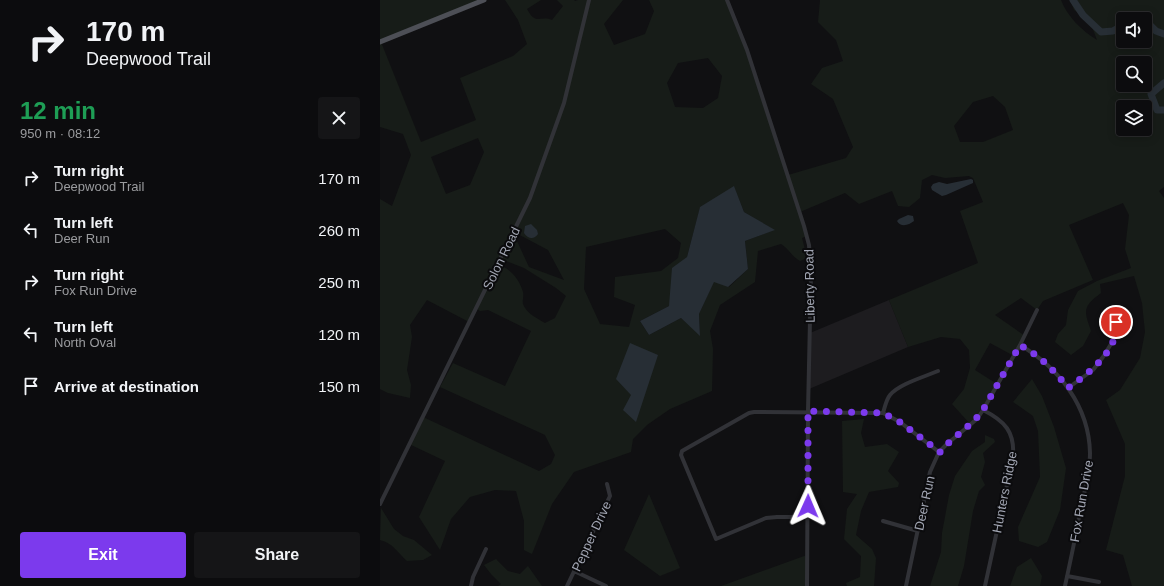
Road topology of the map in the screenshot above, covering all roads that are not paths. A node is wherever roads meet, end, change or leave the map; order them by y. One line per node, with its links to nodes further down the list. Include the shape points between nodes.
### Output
1 (484, 0): 4 (main road)
2 (589, 0): 15 (street, Solon Road, via 564,102 530,198)
3 (727, 0): 11 (street, Liberty Road, via 747,50 809,245 811,274)
4 (380, 42)
5 (1038, 310): 7 (street, Deer Run)
6 (1115, 311): 9 (street, via 1117,329 1111,344 1093,370)
7 (1020, 345): 9 (street, Fox Run Drive, via 1047,363); 10 (street, Deer Run)
8 (938, 371): 12 (street, via 893,391)
9 (1068, 388): 21 (street, Fox Run Drive, via 1084,420 1090,454)
10 (983, 410): 13 (street, Deer Run); 28 (street, Hunters Ridge, via 1004,423 1014,446)
11 (808, 411): 12 (street); 16 (street, Liberty Road); 16 (street, via 749,413 682,450 681,455 716,539 766,518)
12 (883, 413): 13 (street, via 900,422)
13 (940, 452): 18 (street, Deer Run, via 930,472)
14 (607, 484): 20 (street, Pepper Drive, via 610,496)
15 (380, 504)
16 (808, 517): 26 (street, Liberty Road)
17 (883, 521): 18 (street)
18 (918, 530): 27 (street, Deer Run)
19 (486, 549): 23 (street)
20 (574, 571): 24 (street, Pepper Drive); 25 (street)
21 (1067, 576): 22 (street); 29 (street, Fox Run Drive)
22 (1099, 582)
23 (471, 586)
24 (567, 586)
25 (606, 586)
26 (807, 586)
27 (906, 586)
28 (985, 586)
29 (1065, 586)

